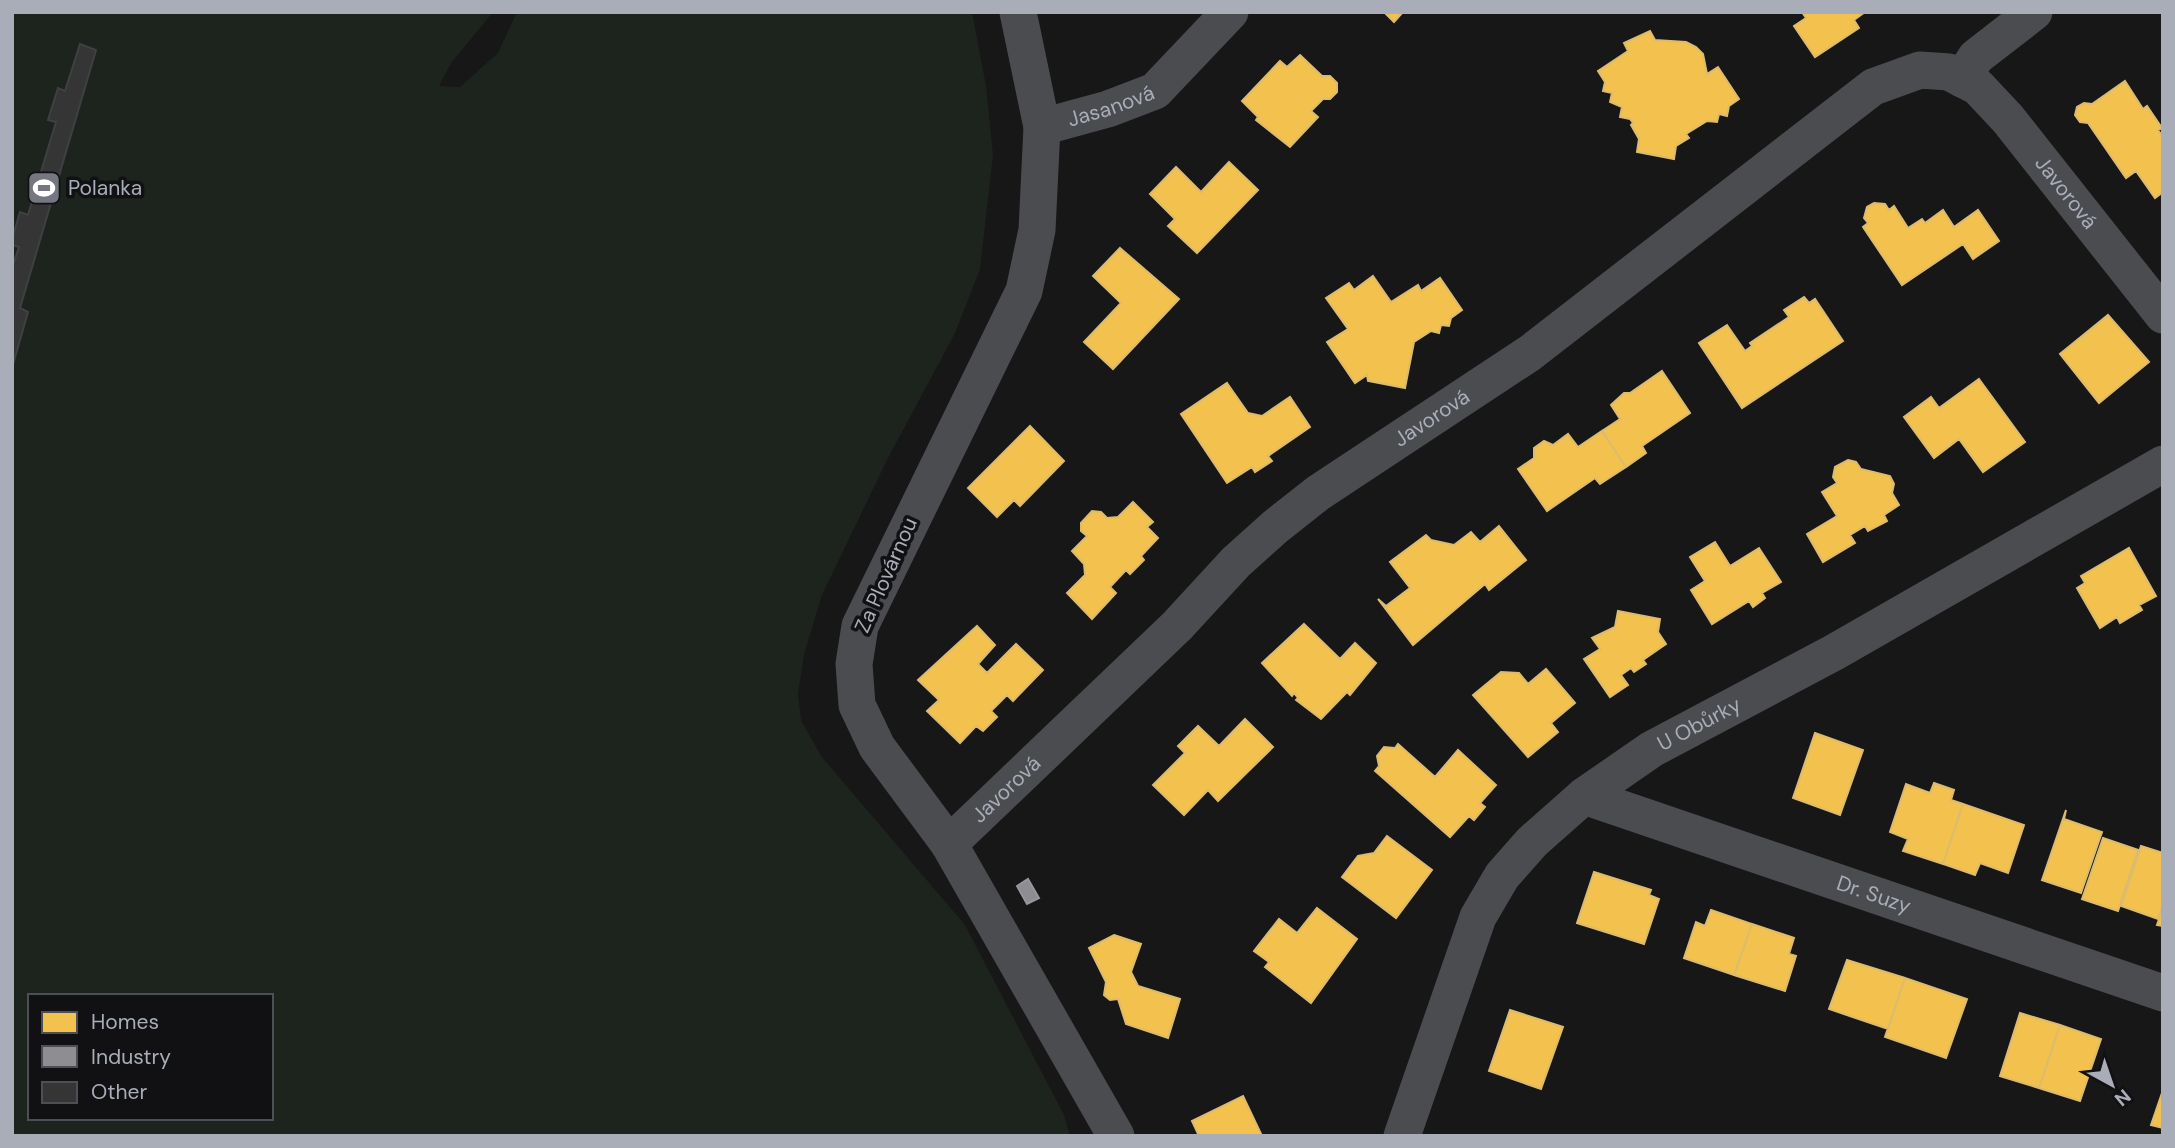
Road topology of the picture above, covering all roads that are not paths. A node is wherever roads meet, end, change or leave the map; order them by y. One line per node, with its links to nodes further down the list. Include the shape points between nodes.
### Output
1 (1018, 12): 5 (street, Za Plovárnou)
2 (1230, 12): 5 (street, Jasanová, via 1155,92)
3 (2034, 12): 4 (street, via 1976,57)
4 (1962, 79): 6 (street, Javorová, via 1979,88 2008,119); 9 (street, Javorová, via 1949,72 1920,70 1873,87 1530,353 1318,493 1236,562 1177,626)
5 (1042, 127): 9 (street, Za Plovárnou, via 1037,230 1024,290 881,578 860,626 854,664 857,705 877,747)
6 (2163, 315)
7 (2163, 464): 8 (street, U Obůrky, via 1833,653 1652,749)
8 (1584, 796): 10 (street, Dr. Suzy); 12 (street, U Obůrky, via 1502,876 1478,917)
9 (949, 844): 11 (street, Za Plovárnou)
10 (2163, 993)
11 (1116, 1136)
12 (1402, 1136)

